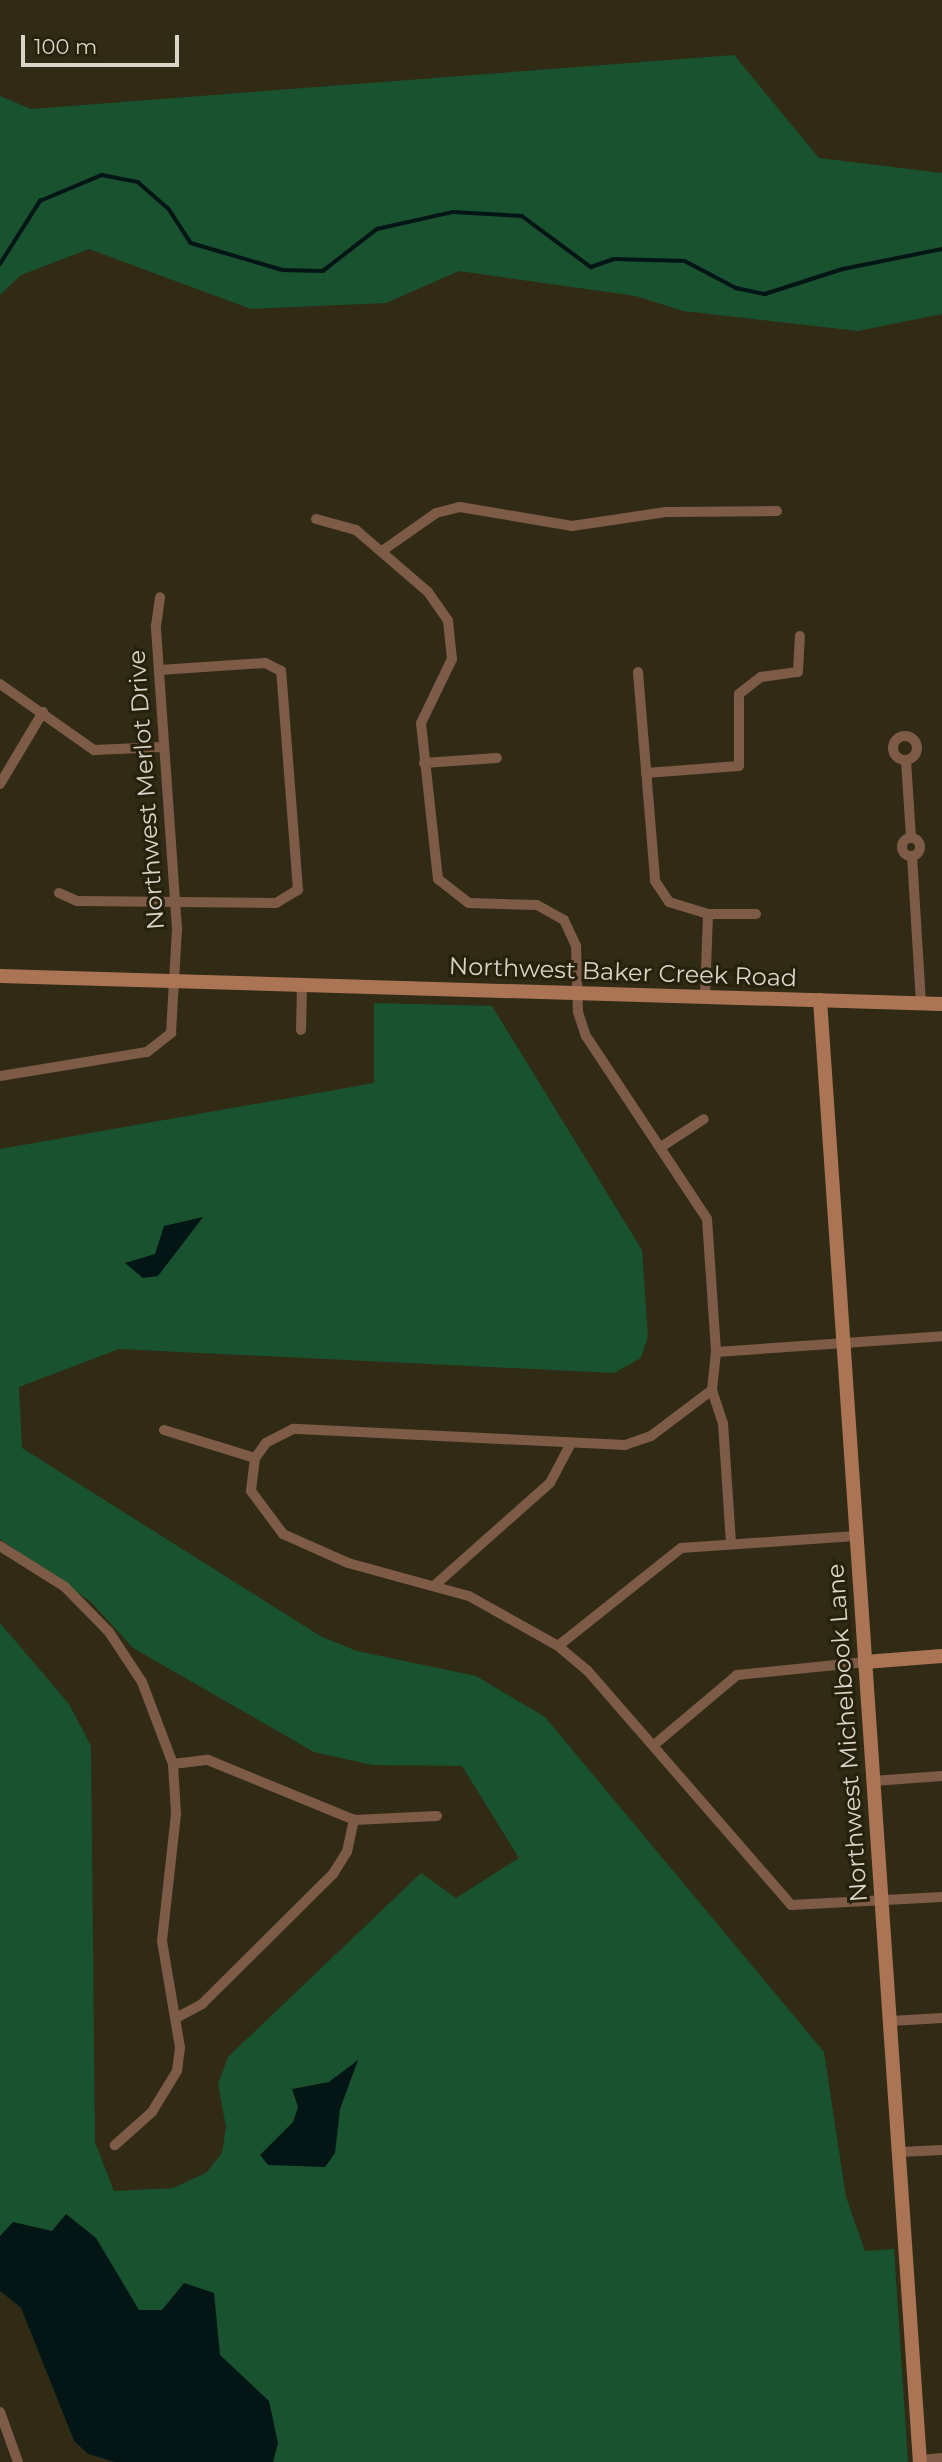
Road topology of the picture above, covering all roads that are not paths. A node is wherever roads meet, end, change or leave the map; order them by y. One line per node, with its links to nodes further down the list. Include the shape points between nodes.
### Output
1 (777, 511): 3 (street, via 666,512 572,526 460,508 436,513)
2 (316, 519): 3 (street, via 356,530)
3 (382, 551): 13 (street, via 428,592 452,632 452,659 423,711)
4 (160, 597): 6 (street, Northwest Merlot Drive)
5 (800, 636): 14 (street, via 797,672 761,677 740,694 739,766)
6 (159, 670): 10 (street, Northwest Merlot Drive); 17 (street, via 265,663 281,671 299,867 298,890 286,901)
7 (638, 672): 14 (street)
8 (0, 684): 9 (street)
9 (43, 712): 10 (street, via 94,750); 15 (street)
10 (164, 747): 17 (street, Northwest Merlot Drive)
11 (497, 758): 13 (street)
12 (906, 760): 26 (street, via 911,838 920,845 912,856)
13 (424, 763): 23 (street, via 432,862 443,887 469,903 554,912 576,946)
14 (646, 773): 18 (street, via 655,881 669,902)
15 (0, 784)
16 (59, 893): 17 (street, via 77,901)
17 (175, 900): 21 (street, Northwest Merlot Drive)
18 (708, 914): 19 (street); 24 (street)
19 (756, 914)
20 (0, 976): 21 (street, Northwest Baker Creek Road)
21 (175, 982): 22 (street, Northwest Baker Creek Road); 29 (street, Northwest Merlot Drive, via 171,1033 156,1048)
22 (302, 985): 23 (street, Northwest Baker Creek Road); 28 (street)
23 (576, 993): 24 (street, Northwest Baker Creek Road); 31 (street, via 586,1036)
24 (705, 997): 25 (street, Northwest Baker Creek Road)
25 (820, 1000): 26 (street, Northwest Baker Creek Road); 33 (street, Northwest Michelbook Lane)
26 (921, 1003): 27 (street, Northwest Baker Creek Road)
27 (942, 1004)
28 (301, 1030)
29 (0, 1076)
30 (704, 1119): 31 (street)
31 (661, 1147): 34 (street, via 708,1219)
32 (942, 1336): 33 (street)
33 (843, 1343): 34 (street); 39 (street, Northwest Michelbook Lane)
34 (716, 1352): 35 (street)
35 (712, 1390): 37 (street, via 651,1436 625,1445); 40 (street, via 723,1423)
36 (164, 1430): 38 (street)
37 (570, 1445): 38 (street, via 308,1428 278,1435); 42 (street, via 550,1483)
38 (255, 1458): 42 (street, via 251,1491 283,1534 348,1563)
39 (856, 1536): 40 (street); 45 (street, Northwest Michelbook Lane)
40 (731, 1544): 43 (street, via 669,1553)
41 (0, 1546): 47 (street, via 65,1587 109,1632 146,1690)
42 (435, 1584): 43 (street, via 498,1608)
43 (558, 1646): 46 (street)
44 (942, 1656): 45 (street)
45 (865, 1662): 46 (street, via 737,1675); 49 (street, Northwest Michelbook Lane)
46 (654, 1745): 53 (street, via 785,1901 799,1907)
47 (173, 1764): 51 (street, via 208,1760); 54 (street, via 176,1814 162,1905)
48 (942, 1776): 49 (street)
49 (873, 1781): 53 (street, Northwest Michelbook Lane)
50 (437, 1816): 51 (street)
51 (354, 1820): 54 (street, via 347,1852 333,1874 202,2004)
52 (942, 1897): 53 (street)
53 (882, 1901): 56 (street, Northwest Michelbook Lane)
54 (176, 2018): 57 (street, via 177,2071 166,2094)
55 (942, 2018): 56 (street)
56 (891, 2021): 59 (street, Northwest Michelbook Lane)
57 (115, 2146)
58 (942, 2150): 59 (street)
59 (900, 2152): 62 (street, Northwest Michelbook Lane)
60 (0, 2412): 63 (street)
61 (942, 2458): 62 (street)
62 (920, 2461)
63 (18, 2462)

